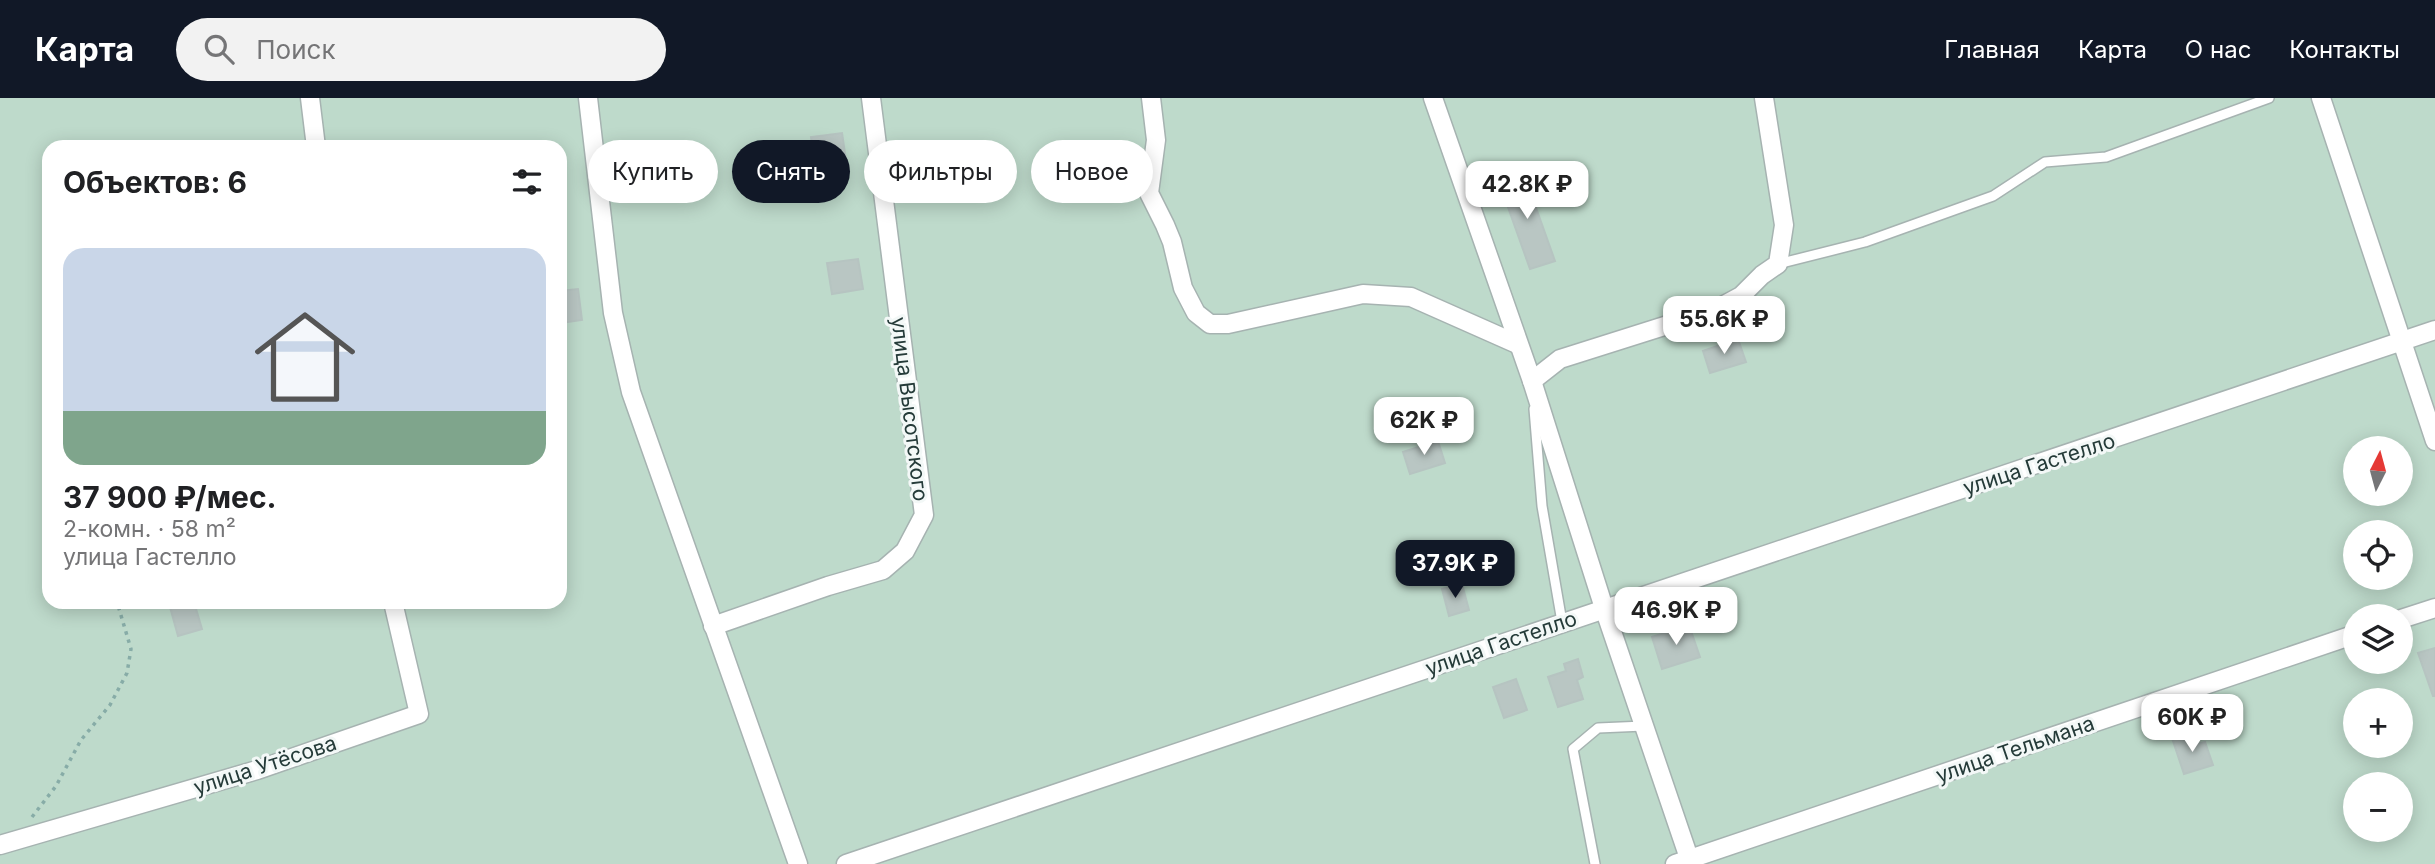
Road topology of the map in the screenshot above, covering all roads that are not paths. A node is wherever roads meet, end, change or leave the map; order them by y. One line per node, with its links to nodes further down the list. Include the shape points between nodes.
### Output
1 (310, 98): 9 (street)
2 (588, 98): 21 (street, via 613,313 631,393)
3 (870, 98): 21 (street, улица Высотского, via 924,515 905,551 883,570)
4 (1151, 98): 13 (street, via 1156,140 1149,193 1172,242 1182,288 1196,313 1210,324 1363,294 1411,297)
5 (1433, 98): 13 (street)
6 (1764, 98): 10 (street, via 1784,225)
7 (2269, 98): 10 (lane, via 2106,157 2045,162 1993,196 1865,242)
8 (2321, 98): 12 (street)
9 (315, 140)
10 (1778, 264): 14 (street, via 1741,296 1715,310 1560,359)
11 (2435, 330): 12 (street, улица Гастелло)
12 (2401, 341): 15 (street); 16 (street, улица Гастелло)
13 (1517, 344): 14 (street)
14 (1532, 381): 16 (street); 20 (lane, via 1542,506)
15 (2435, 441)
16 (1604, 608): 20 (street, улица Гастелло); 23 (street)
17 (2435, 608): 19 (street)
18 (395, 609): 24 (street, улица Утёсова, via 419,714 257,770)
19 (2413, 615)
20 (1562, 622): 27 (street, улица Гастелло)
21 (713, 626): 26 (street)
22 (2343, 638): 25 (street, улица Тельмана)
23 (1644, 726): 25 (street); 28 (lane, via 1598,728 1573,750)
24 (0, 845)
25 (1685, 862)
26 (798, 864)
27 (846, 864)
28 (1595, 864)

